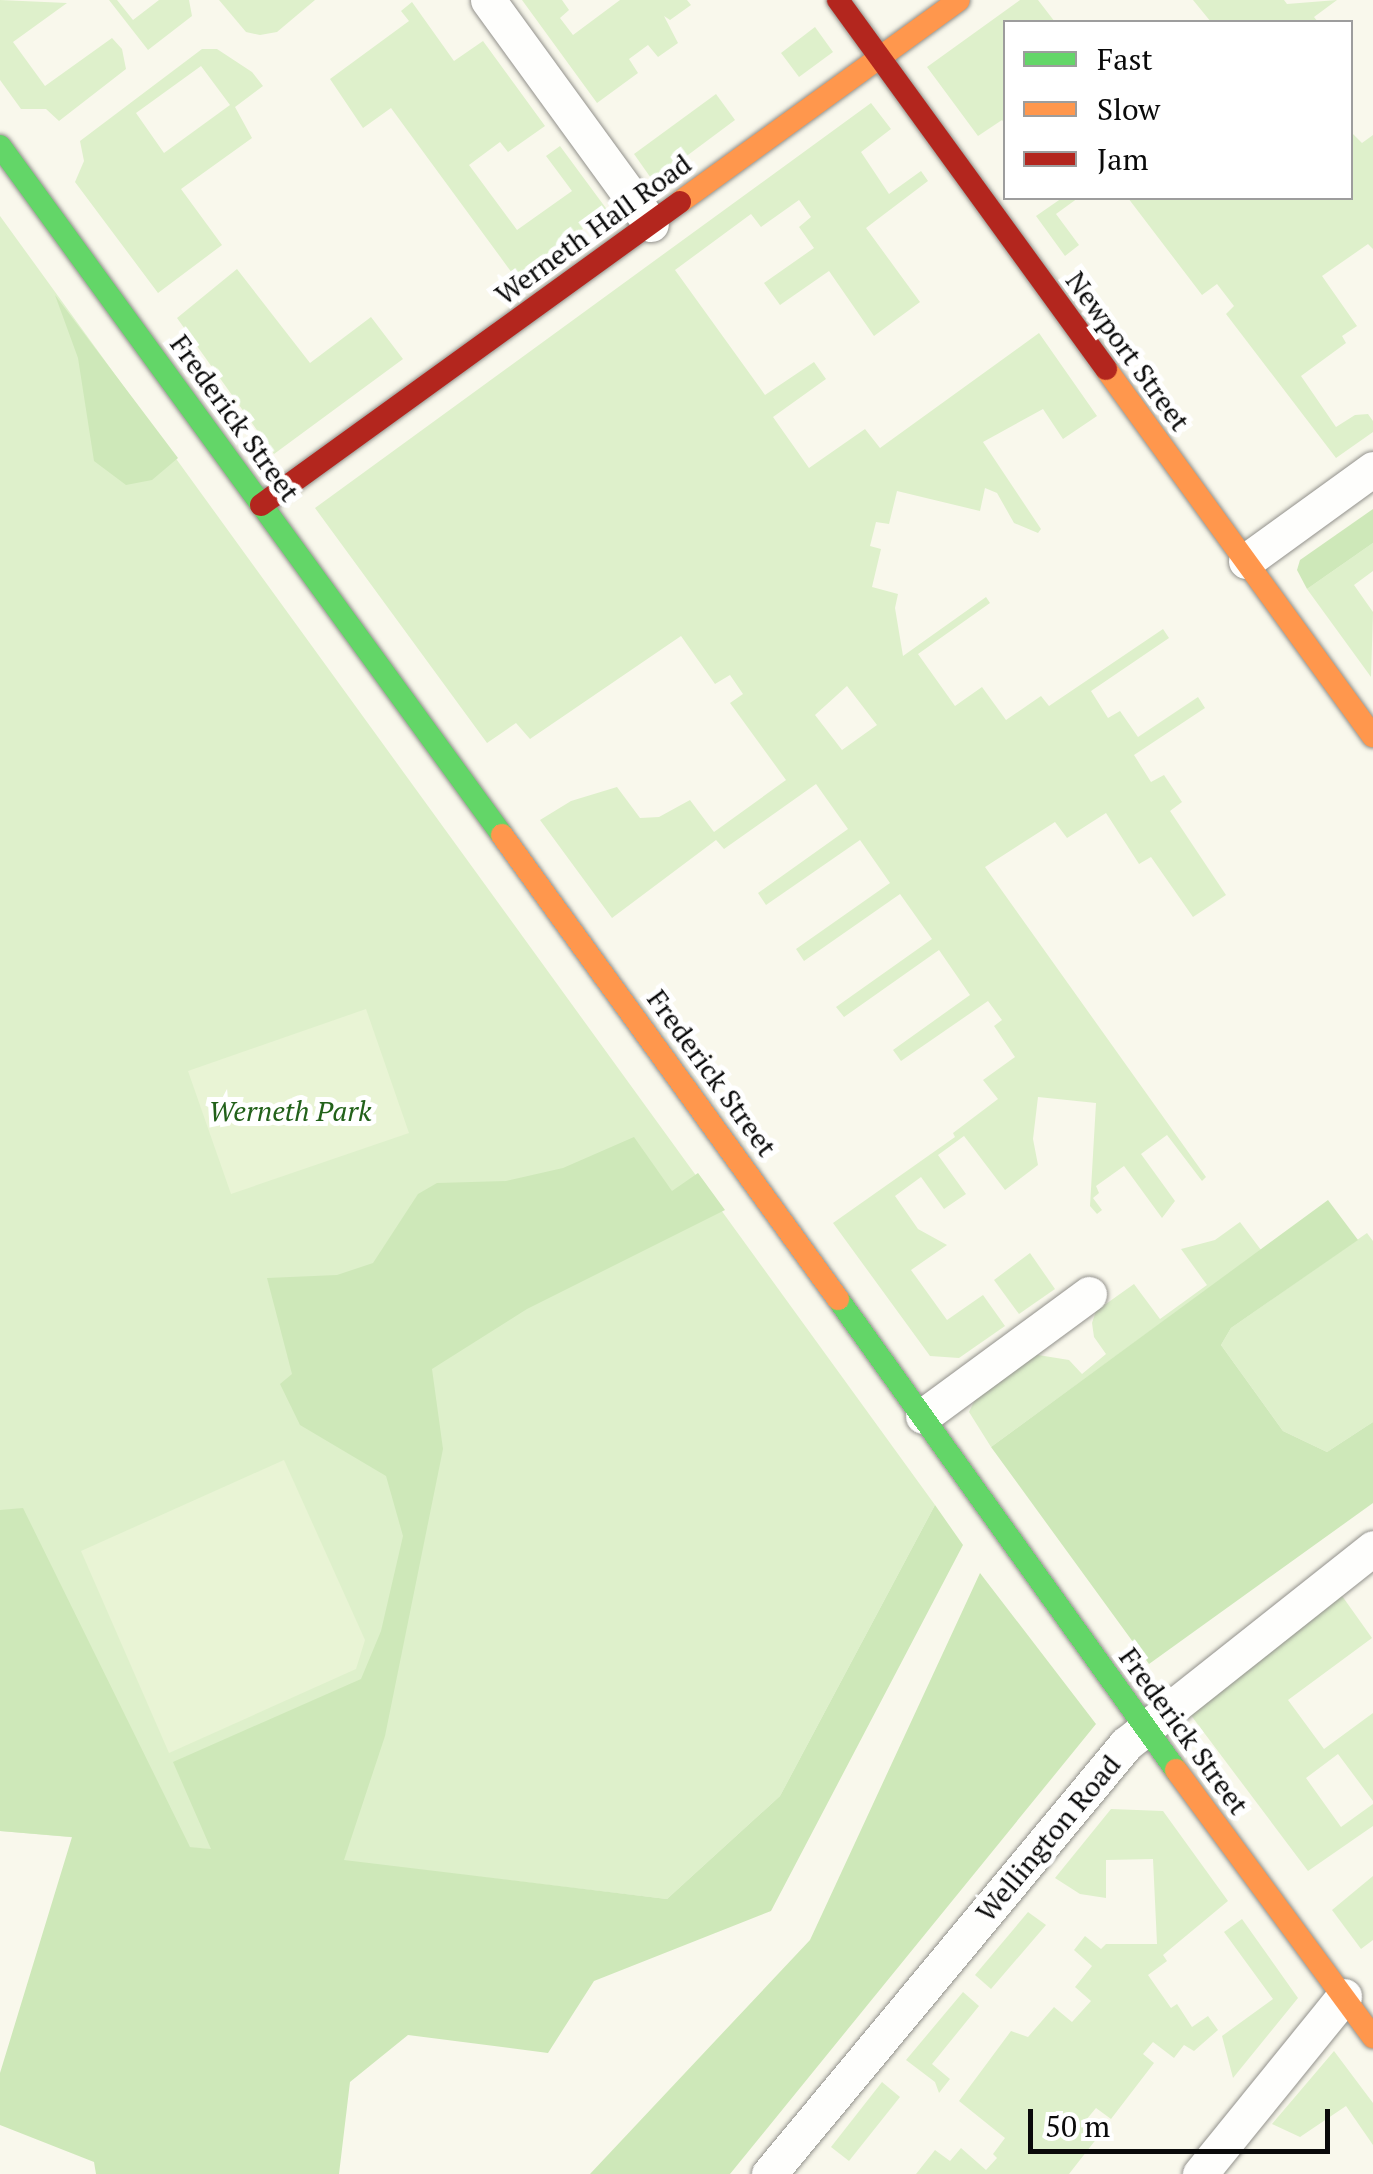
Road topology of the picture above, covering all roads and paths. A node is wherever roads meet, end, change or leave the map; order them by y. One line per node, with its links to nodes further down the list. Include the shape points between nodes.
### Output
1 (488, 0): 6 (street)
2 (838, 0): 4 (main road, Newport Street)
3 (959, 0): 4 (main road, Werneth Hall Road)
4 (879, 55): 6 (main road, Werneth Hall Road); 9 (main road, Newport Street)
5 (0, 146): 8 (main road, Frederick Street)
6 (651, 224): 8 (main road, Werneth Hall Road)
7 (1373, 469): 9 (street)
8 (261, 505): 12 (main road, Frederick Street)
9 (1246, 561): 10 (main road, Newport Street)
10 (1373, 736)
11 (1089, 1294): 12 (street, via 1063,1330)
12 (923, 1416): 14 (main road, Frederick Street)
13 (1373, 1548): 14 (street, Wellington Road)
14 (1144, 1726): 15 (main road, Frederick Street); 17 (street, Wellington Road)
15 (1344, 1996): 16 (main road, Frederick Street); 18 (street)
16 (1373, 2037)
17 (769, 2174)
18 (1200, 2174)

